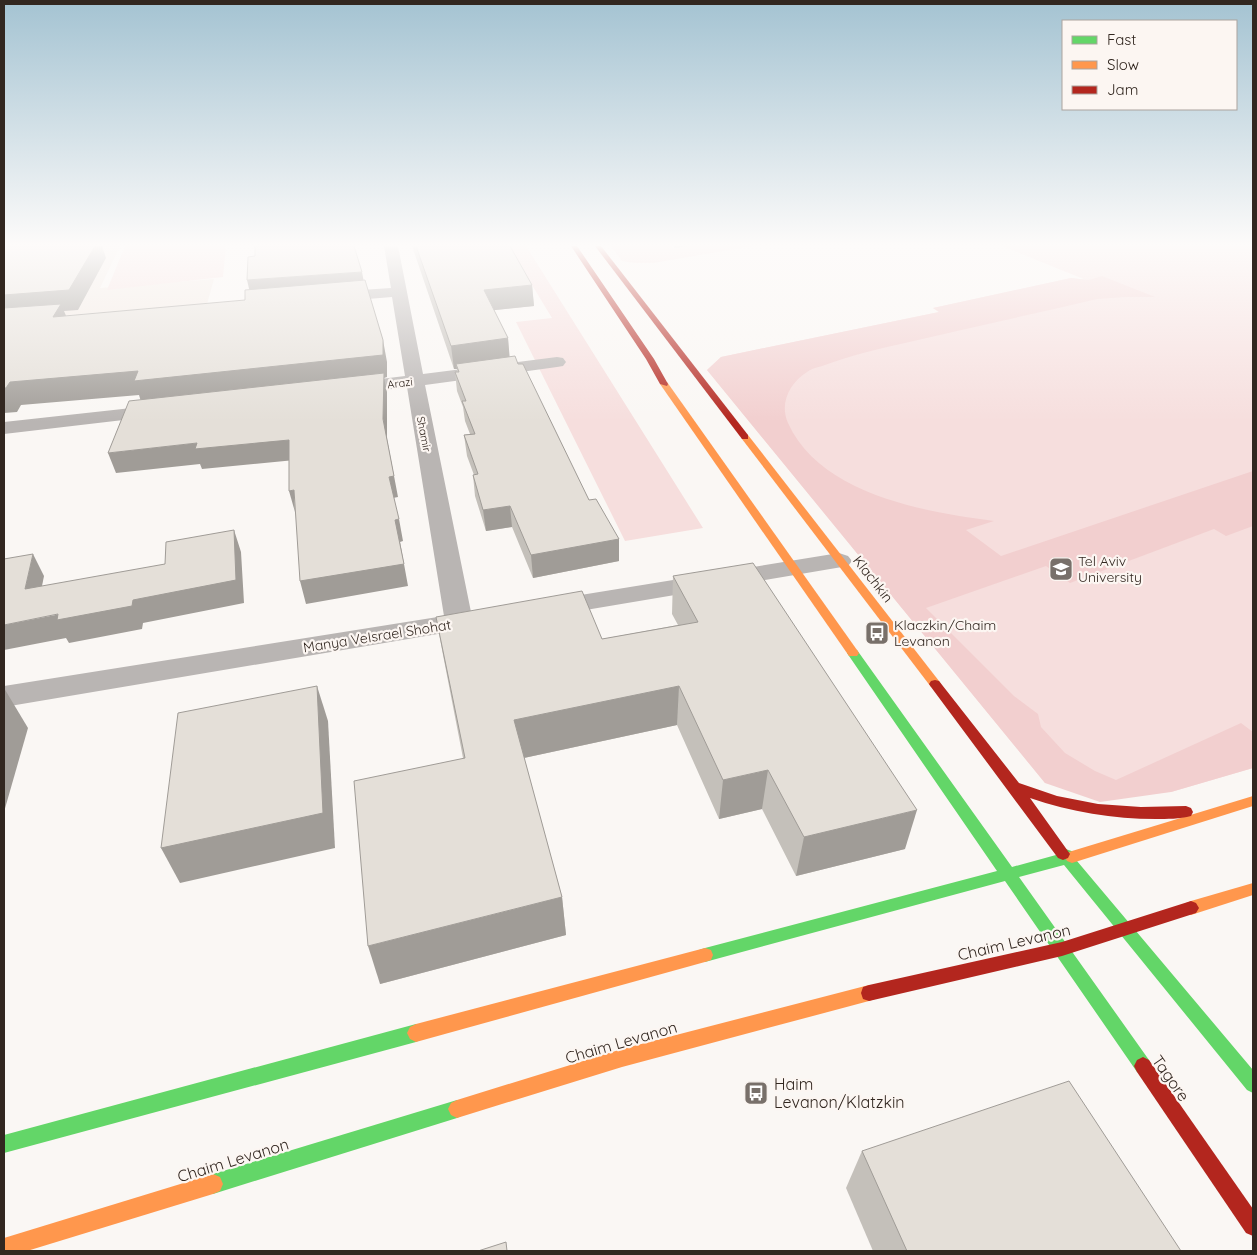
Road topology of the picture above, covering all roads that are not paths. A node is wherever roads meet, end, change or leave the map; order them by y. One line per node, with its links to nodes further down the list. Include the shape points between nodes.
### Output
1 (402, 305): 5 (street, Shamir)
2 (613, 305): 10 (street, via 661,380)
3 (643, 305): 9 (street, Klachkin)
4 (558, 362): 5 (street, Arazi)
5 (414, 381): 6 (street, Arazi); 13 (street, Shamir)
6 (326, 392)
7 (180, 408): 8 (street)
8 (4, 428)
9 (839, 560): 10 (street); 15 (street, Klachkin)
10 (794, 569): 11 (street); 19 (street)
11 (528, 612)
12 (499, 616): 13 (street, Manya VeIsrael Shohat)
13 (460, 622): 14 (street, Manya VeIsrael Shohat)
14 (4, 697)
15 (1014, 787): 17 (street, via 1044,800 1082,809 1127,814); 18 (street, Klachkin)
16 (1253, 802): 17 (street)
17 (1227, 808): 18 (street)
18 (1066, 859): 19 (street); 21 (street, Klachkin)
19 (1008, 873): 22 (street); 24 (street)
20 (1253, 889): 21 (street, Chaim Levanon)
21 (1124, 931): 22 (street, Chaim Levanon); 23 (street)
22 (1062, 949): 25 (street, Tagore); 26 (street, Chaim Levanon, via 885,989 622,1058)
23 (1253, 1084)
24 (4, 1144)
25 (1253, 1226)
26 (4, 1248)

